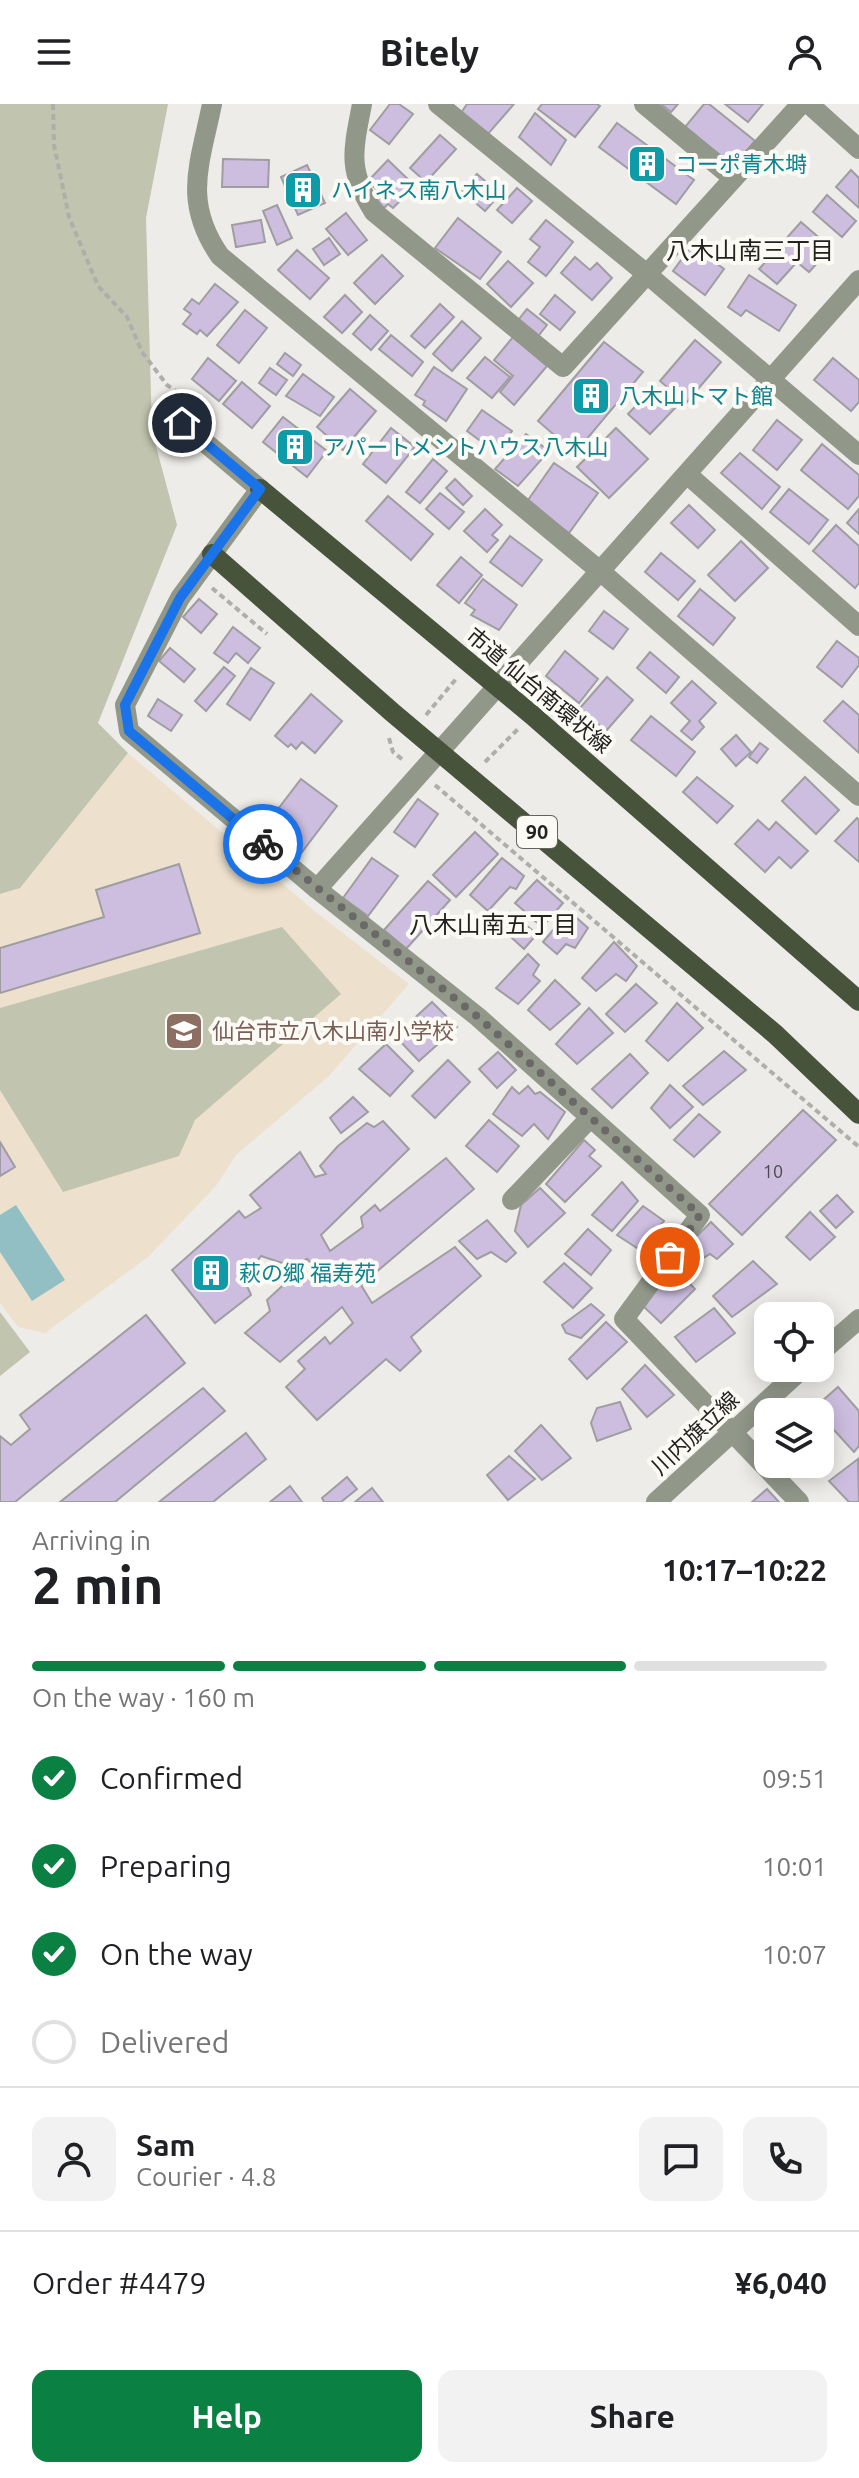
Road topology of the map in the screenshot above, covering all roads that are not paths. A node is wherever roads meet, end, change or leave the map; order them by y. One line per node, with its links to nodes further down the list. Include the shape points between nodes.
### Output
1 (212, 104): 17 (street, via 196,182 197,213 220,256)
2 (362, 104): 9 (street, via 352,156 357,186 374,212 563,367)
3 (438, 104): 9 (street)
4 (644, 104): 8 (street)
5 (801, 104): 8 (street)
6 (809, 104): 7 (street)
7 (859, 149)
8 (733, 178): 9 (street)
9 (648, 275): 11 (street)
10 (859, 281): 11 (street)
11 (771, 379): 13 (street); 14 (street)
12 (182, 423): 15 (street, 市道 仙台南環状線)
13 (859, 455)
14 (688, 475): 17 (street); 18 (street)
15 (260, 489): 16 (street); 19 (main road, 市道 仙台南環状線)
16 (212, 554): 20 (main road, 90); 22 (street, via 180,598 125,705 129,731)
17 (600, 571): 19 (street); 21 (street)
18 (859, 626)
19 (497, 686): 20 (street); 23 (main road, 市道 仙台南環状線)
20 (440, 751): 22 (street); 24 (main road, 90, via 775,1034)
21 (859, 796)
22 (317, 889): 25 (street, via 478,1017)
23 (859, 1001)
24 (859, 1114)
25 (590, 1118): 26 (street); 30 (street, via 700,1215 624,1319)
26 (512, 1200)
27 (859, 1319): 28 (street)
28 (834, 1341)
29 (787, 1382): 30 (street, 川内旗立線)
30 (731, 1431): 31 (street, 川内旗立線); 32 (street)
31 (656, 1502)
32 (799, 1502)

